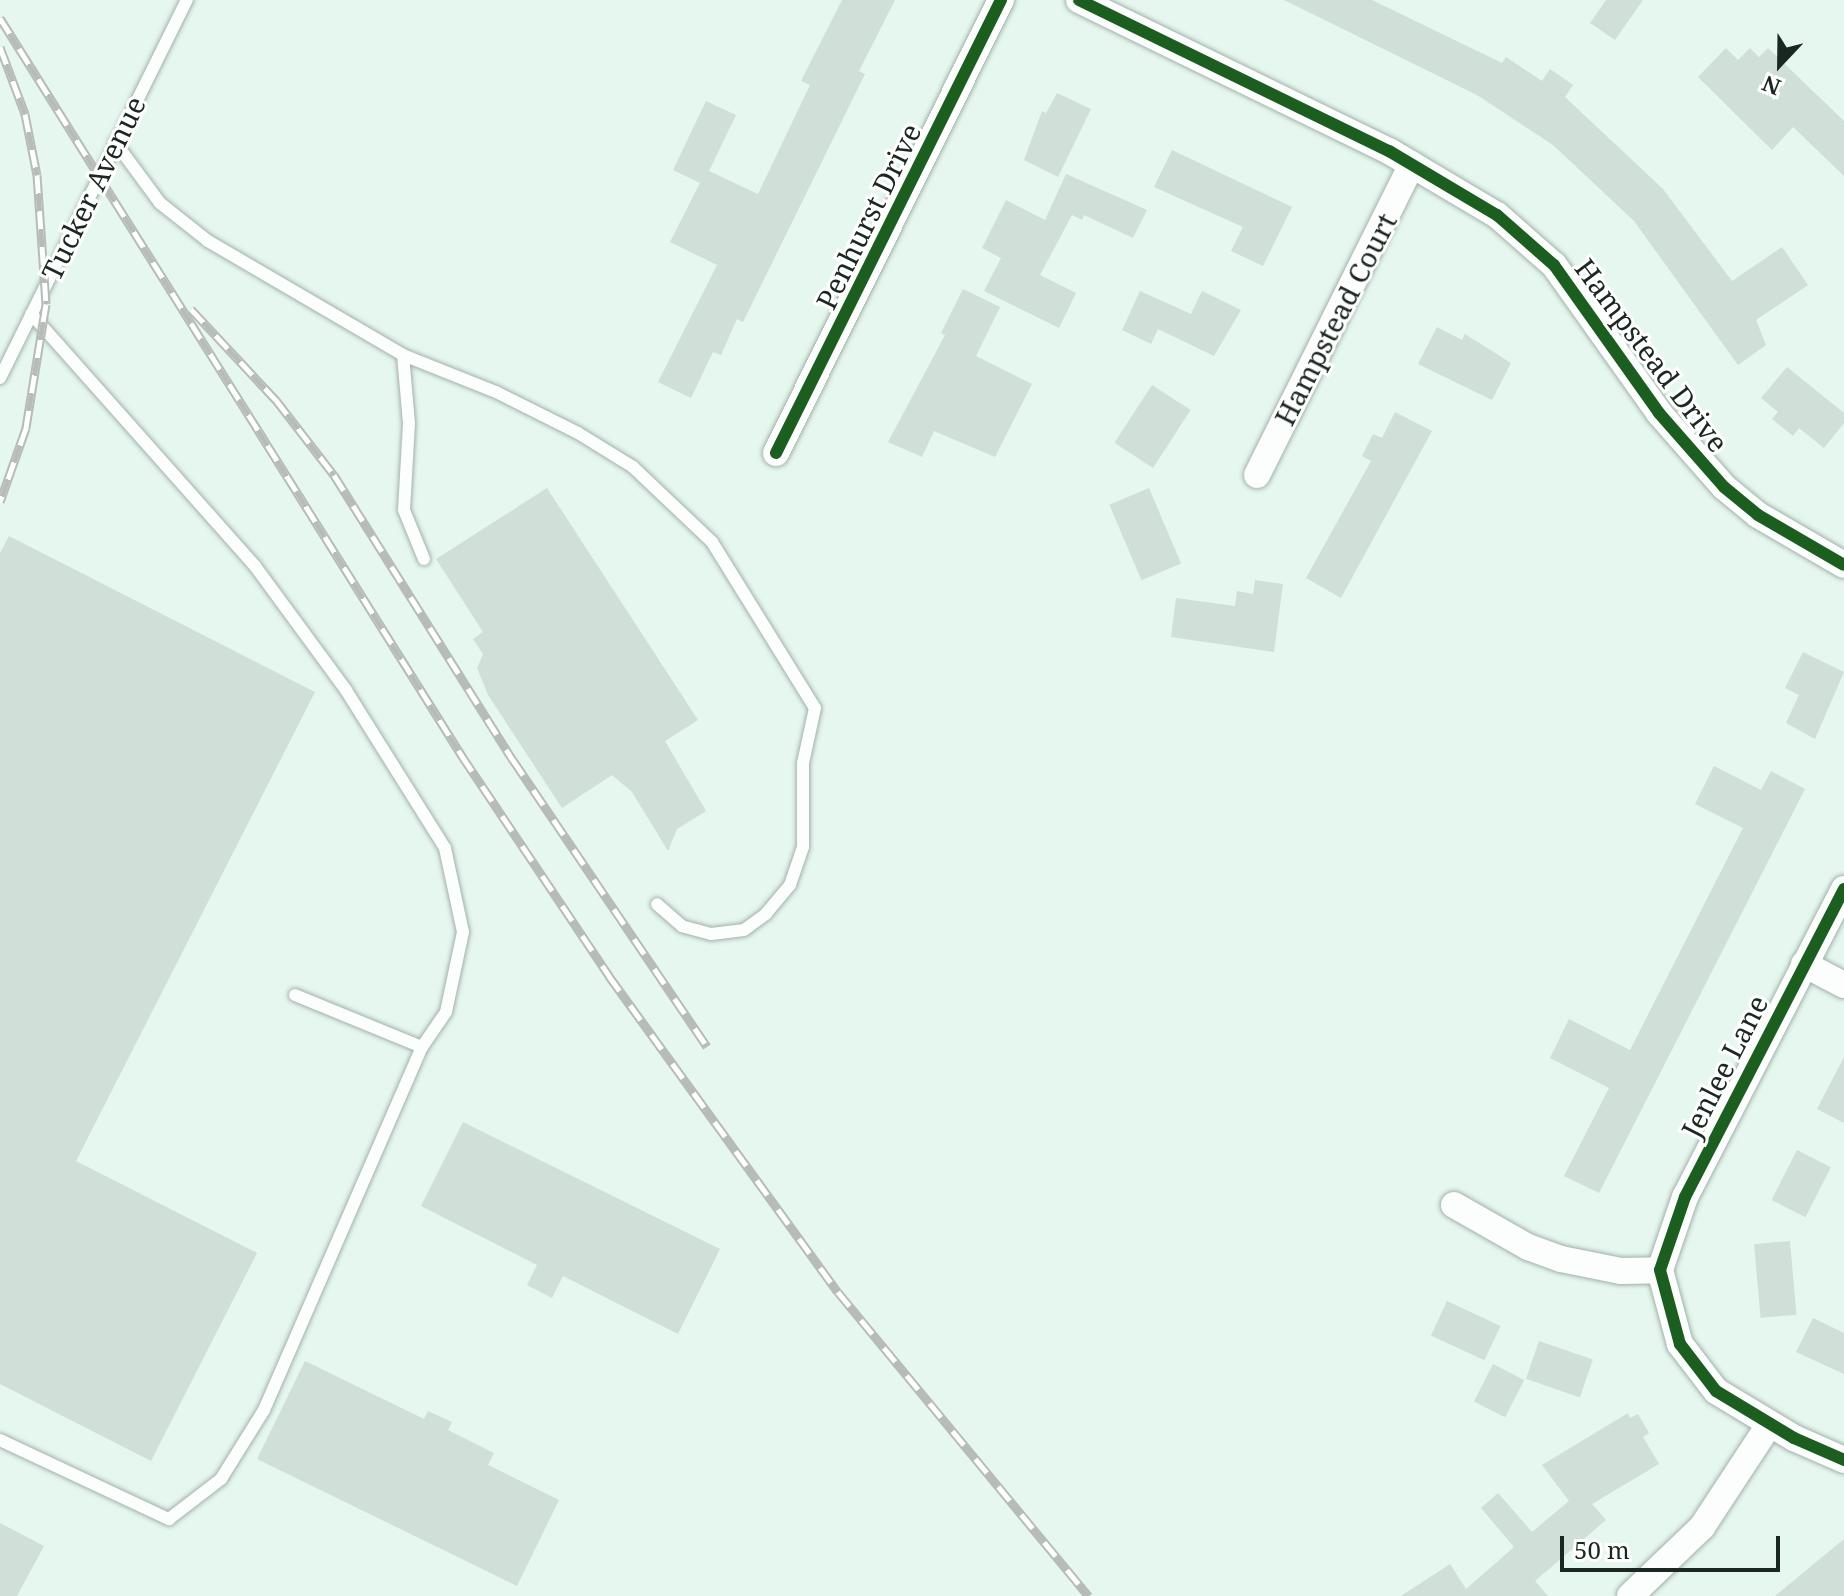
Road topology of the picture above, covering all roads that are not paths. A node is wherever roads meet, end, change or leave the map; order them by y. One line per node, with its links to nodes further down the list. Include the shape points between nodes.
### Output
1 (187, 0): 4 (lane, Tucker Avenue)
2 (1001, 0): 9 (street, Penhurst Drive)
3 (1079, 0): 5 (street, Hampstead Drive)
4 (115, 142): 6 (lane, Tucker Avenue); 7 (lane, via 179,220)
5 (1412, 164): 10 (street, Hampstead Court); 12 (street, Hampstead Drive, via 1497,215 1554,265 1659,413 1724,487 1758,515)
6 (31, 314): 8 (lane, Tucker Avenue); 18 (lane, via 255,566 346,690 445,848 463,932 446,1012)
7 (403, 355): 11 (lane, via 409,423 404,510); 14 (lane, via 496,392 633,467 712,542 815,708 803,763 803,847 790,885 744,930 711,934 682,926)
8 (0, 378)
9 (776, 453)
10 (1257, 475)
11 (424, 559)
12 (1844, 565)
13 (1844, 889): 15 (street, Jenlee Lane)
14 (657, 904)
15 (1804, 964): 16 (street); 20 (street, Jenlee Lane, via 1685,1197)
16 (1844, 985)
17 (295, 995): 18 (lane)
18 (422, 1047): 22 (lane, via 264,1410 221,1479 169,1519)
19 (1454, 1205): 20 (street, via 1528,1247 1561,1259 1621,1271)
20 (1660, 1270): 21 (street, via 1680,1344 1696,1368 1716,1391)
21 (1769, 1425): 23 (street); 24 (street, via 1702,1527)
22 (0, 1440)
23 (1844, 1460)
24 (1630, 1596)

